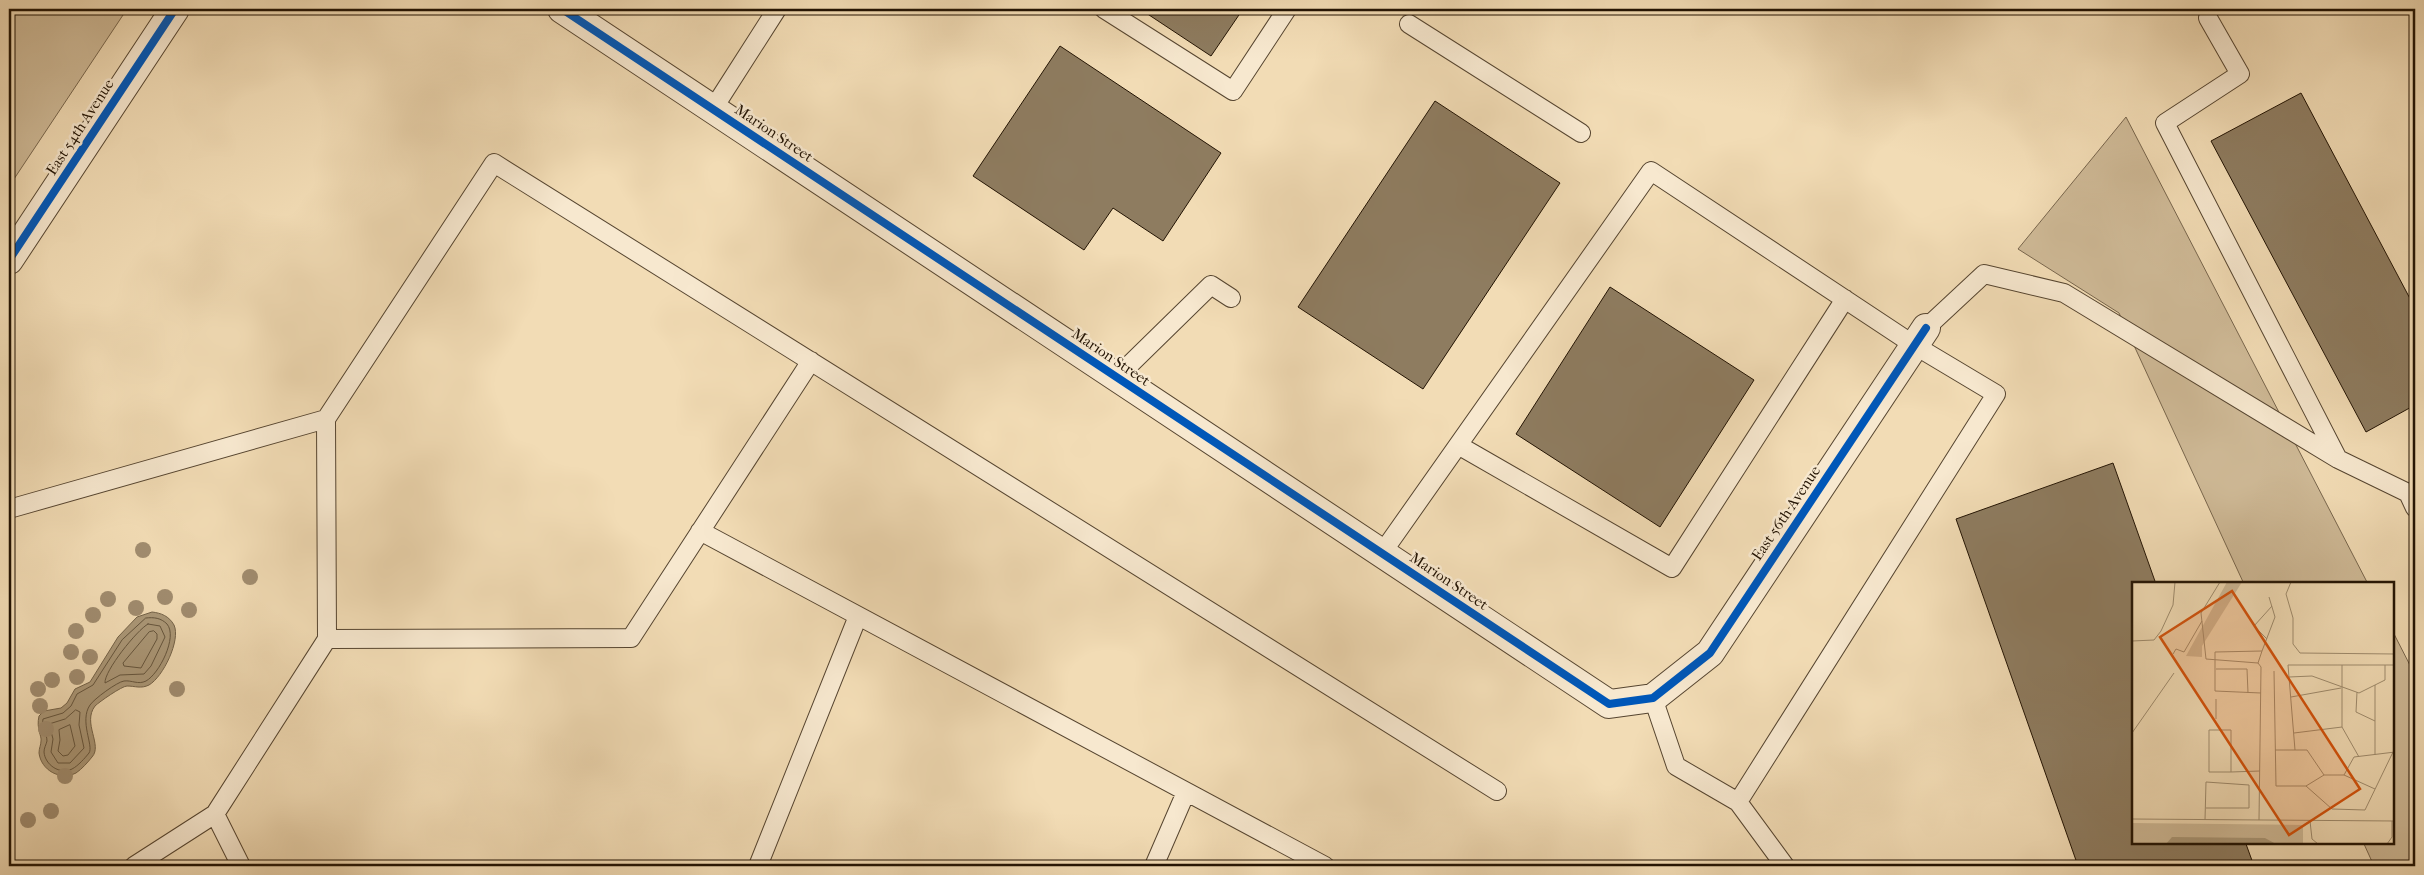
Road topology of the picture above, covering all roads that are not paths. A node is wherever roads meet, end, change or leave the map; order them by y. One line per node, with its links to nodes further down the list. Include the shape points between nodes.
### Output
1 (175, 9): 10 (street, East 54th Avenue)
2 (562, 9): 8 (street, Marion Street)
3 (777, 9): 8 (lane)
4 (1104, 9): 5 (lane, via 1233,91)
5 (1287, 9)
6 (2208, 18): 18 (lane, via 2240,74 2165,123)
7 (1409, 24): 9 (lane)
8 (713, 109): 15 (street, Marion Street)
9 (1581, 133)
10 (9, 260)
11 (1230, 298): 15 (lane, via 1211,285)
12 (1845, 299): 13 (lane); 17 (lane, via 1672,568); 17 (lane, via 1651,171)
13 (1920, 336): 18 (lane, via 1984,274 2064,293); 25 (street, East 56th Avenue, via 1710,653); 28 (lane, via 1996,394)
14 (811, 362): 16 (lane, via 494,163); 21 (lane); 26 (lane)
15 (1117, 377): 22 (street, Marion Street)
16 (326, 419): 20 (lane); 24 (lane)
17 (1458, 445): 22 (lane)
18 (2338, 459): 19 (lane, via 2408,493)
19 (2415, 508)
20 (9, 509)
21 (700, 531): 23 (lane); 24 (lane, via 631,638)
22 (1382, 553): 25 (street, Marion Street, via 1609,704)
23 (858, 616): 27 (lane); 32 (lane)
24 (328, 639): 29 (lane)
25 (1653, 698): 28 (lane, via 1676,766)
26 (1498, 791)
27 (1186, 792): 33 (lane); 34 (lane)
28 (1738, 802): 35 (lane)
29 (215, 814): 30 (lane); 31 (lane)
30 (134, 866)
31 (242, 866)
32 (758, 866)
33 (1154, 866)
34 (1325, 866)
35 (1784, 866)

